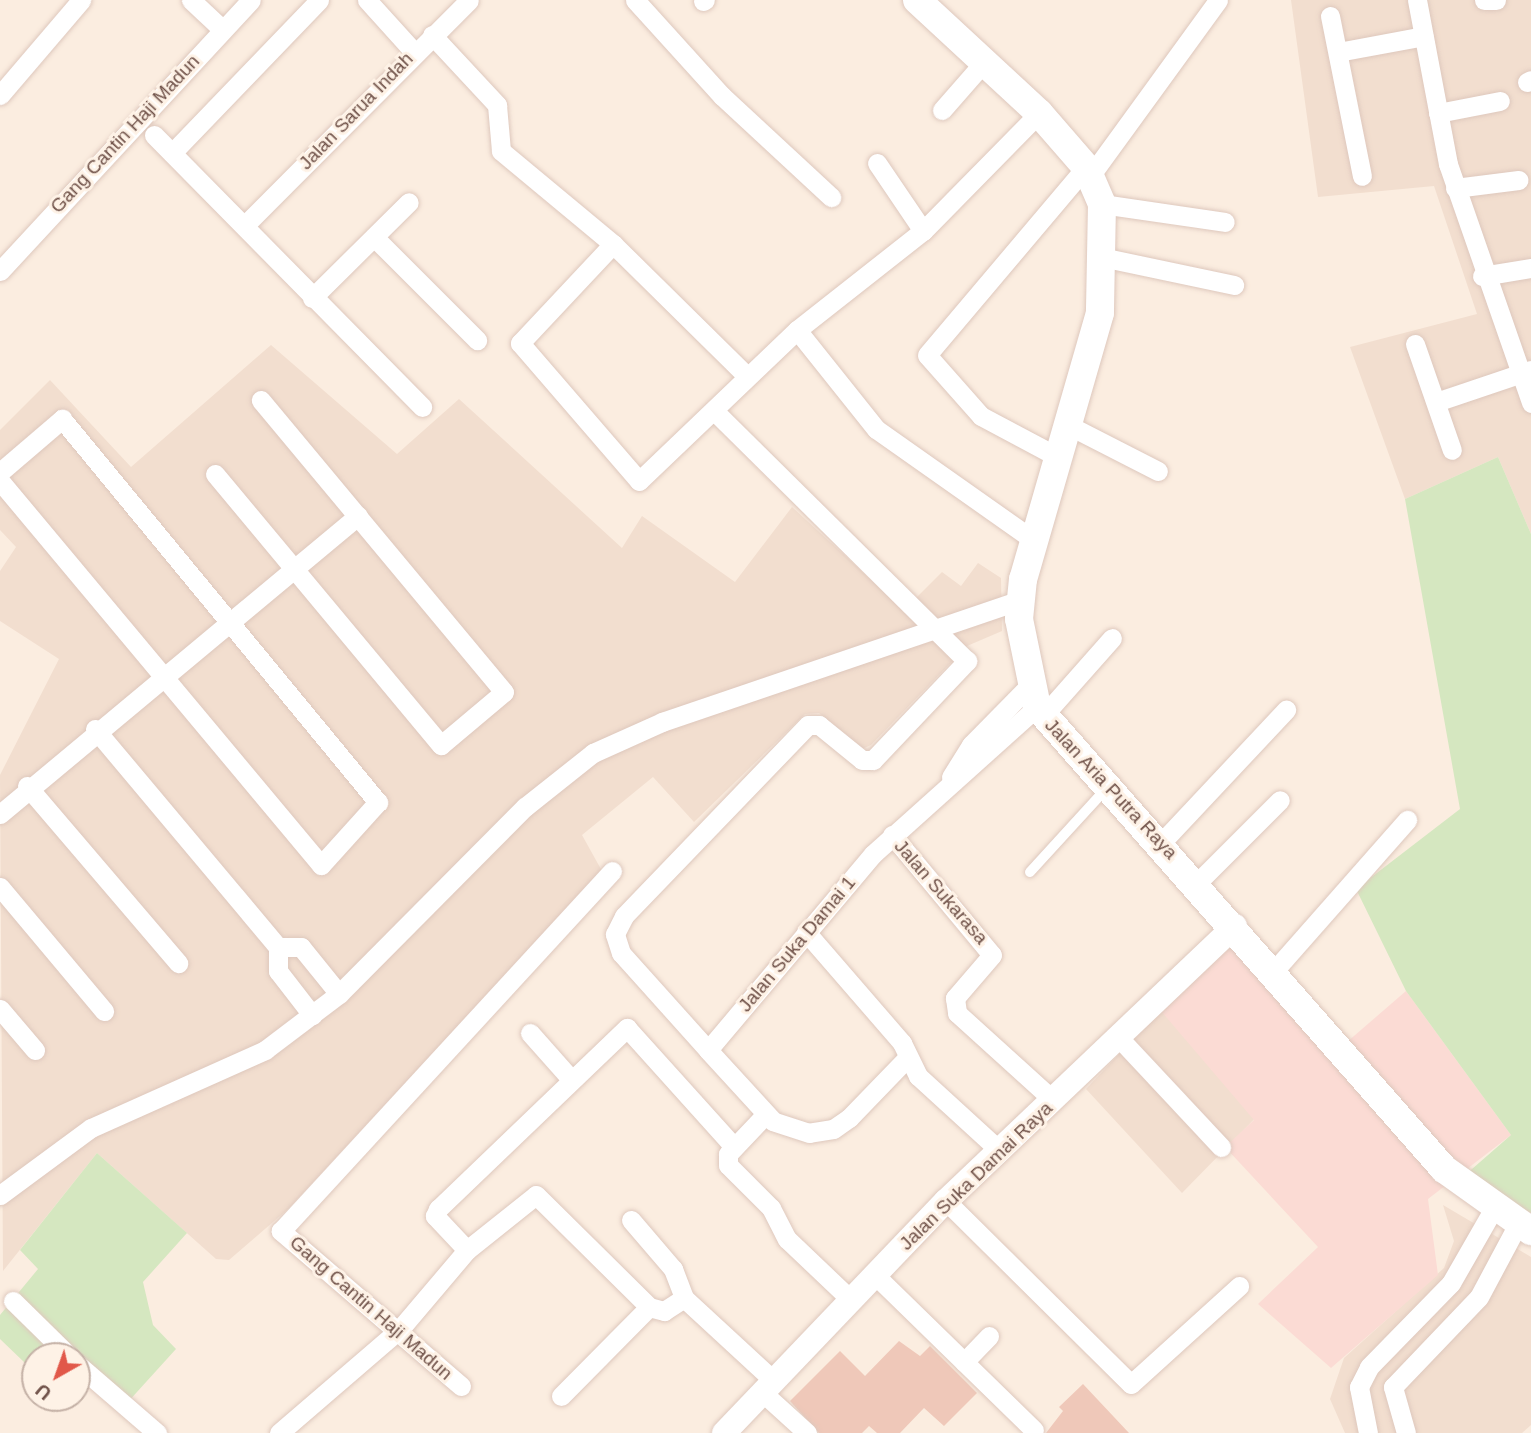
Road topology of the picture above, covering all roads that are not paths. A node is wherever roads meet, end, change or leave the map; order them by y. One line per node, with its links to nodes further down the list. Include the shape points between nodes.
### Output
1 (82, 0): 20 (street)
2 (191, 0): 14 (street)
3 (251, 0): 14 (street, Gang Cantin Haji Madun)
4 (319, 0): 26 (street)
5 (367, 0): 17 (street)
6 (469, 0): 15 (street, Jalan Sarua Indah)
7 (635, 0): 32 (street, via 722,96)
8 (917, 0): 19 (main road)
9 (1218, 0): 28 (street)
10 (1417, 0): 16 (street)
11 (1485, 0): 12 (street)
12 (1496, 0)
13 (1330, 16): 18 (street)
14 (222, 29): 42 (street, Gang Cantin Haji Madun)
15 (432, 35): 17 (street, Jalan Sarua Indah); 39 (street, via 497,106 501,151)
16 (1424, 37): 18 (street); 24 (street)
17 (414, 52): 36 (street, Jalan Sarua Indah)
18 (1338, 52): 29 (street)
19 (984, 62): 22 (street); 23 (main road)
20 (0, 95)
21 (1500, 101): 24 (street)
22 (942, 110)
23 (1039, 113): 28 (main road); 37 (street)
24 (1438, 113): 31 (street)
25 (154, 135): 26 (street)
26 (172, 153): 36 (street)
27 (877, 163): 37 (street)
28 (1089, 171): 34 (main road); 58 (street, via 927,355 981,416)
29 (1362, 176)
30 (1518, 180): 31 (street)
31 (1455, 188): 43 (street)
32 (831, 197)
33 (409, 202): 38 (street)
34 (1102, 204): 35 (street); 40 (main road)
35 (1225, 222)
36 (246, 225): 45 (street)
37 (923, 231): 46 (street)
38 (374, 237): 45 (street); 47 (street)
39 (613, 244): 50 (street); 55 (street, via 521,340 522,348 639,481)
40 (1106, 258): 44 (street); 56 (main road, via 1100,313)
41 (1531, 268): 43 (street)
42 (0, 271)
43 (1482, 276): 49 (street)
44 (1234, 285)
45 (312, 298): 54 (street)
46 (797, 330): 50 (street); 64 (street, via 876,429)
47 (477, 340)
48 (1415, 344): 52 (street)
49 (1525, 372): 52 (street); 53 (street)
50 (747, 376): 55 (street)
51 (261, 400): 63 (street)
52 (1436, 402): 57 (street)
53 (1531, 403)
54 (422, 407)
55 (714, 411): 68 (street)
56 (1069, 425): 58 (main road); 59 (street)
57 (1452, 450)
58 (1058, 457): 64 (main road)
59 (1158, 471)
60 (0, 472): 67 (street, via 62,419)
61 (215, 474): 65 (street)
62 (0, 481): 70 (street)
63 (358, 516): 65 (street); 65 (street, via 505,692 441,745)
64 (1035, 541): 66 (main road)
65 (293, 568): 67 (street)
66 (1021, 600): 68 (street); 71 (main road)
67 (228, 621): 70 (street); 70 (street, via 379,802 321,865)
68 (935, 632): 90 (street, via 662,722 593,753 525,807); 97 (street, via 967,661 873,760 862,761 819,725 808,726 624,916 615,934 621,953)
69 (1112, 639): 71 (street, Jalan Suka Damai 1)
70 (162, 675): 73 (street)
71 (1036, 704): 75 (main road, Jalan Aria Putra Raya); 79 (street, Jalan Suka Damai 1, via 971,745 949,780)
72 (1286, 710): 80 (street)
73 (95, 729): 74 (street); 87 (street)
74 (27, 786): 77 (street); 88 (street)
75 (1106, 789): 80 (main road, Jalan Aria Putra Raya); 82 (lane)
76 (1280, 800): 83 (street)
77 (0, 814)
78 (1407, 820): 89 (street)
79 (892, 835): 86 (street, Jalan Suka Damai 1); 100 (street, Jalan Sukarasa, via 992,955 955,998 957,1013)
80 (1161, 844): 83 (main road, Jalan Aria Putra Raya)
81 (612, 871): 118 (street, Gang Cantin Haji Madun, via 281,1231)
82 (1030, 872)
83 (1197, 883): 85 (main road, Jalan Aria Putra Raya)
84 (0, 887): 92 (street)
85 (1235, 926): 89 (main road, Jalan Aria Putra Raya); 95 (street, Jalan Suka Damai Raya)
86 (806, 932): 97 (street, Jalan Suka Damai 1); 98 (street, via 878,1013)
87 (278, 947): 90 (street, via 301,947); 93 (street, via 278,971)
88 (178, 963)
89 (1273, 972): 107 (main road, Jalan Aria Putra Raya, via 1444,1170)
90 (339, 994): 93 (street)
91 (0, 1009): 96 (street)
92 (104, 1011)
93 (312, 1014): 105 (street, via 265,1050 91,1128)
94 (530, 1033): 99 (street)
95 (1120, 1039): 100 (street, Jalan Suka Damai Raya); 103 (street)
96 (35, 1049)
97 (708, 1049): 101 (street)
98 (908, 1057): 101 (street, via 834,1129 791,1130); 104 (street, via 918,1076)
99 (570, 1078): 102 (street, via 628,1028); 110 (street, via 438,1209 435,1216)
100 (1053, 1100): 104 (street, Jalan Suka Damai Raya)
101 (765, 1115): 102 (street)
102 (734, 1147): 114 (street, via 726,1158 733,1173 771,1208 786,1239)
103 (1222, 1147)
104 (999, 1150): 106 (street, Jalan Suka Damai Raya)
105 (0, 1195)
106 (944, 1204): 111 (street, Jalan Suka Damai Raya); 112 (street, via 1131,1384); 124 (street)
107 (1494, 1208): 109 (main road, Jalan Aria Putra Raya); 117 (street, via 1451,1283)
108 (631, 1220): 113 (street, via 673,1269)
109 (1525, 1227): 120 (street, via 1479,1297)
110 (467, 1250): 116 (street, via 536,1195); 118 (street)
111 (875, 1275): 114 (street, Jalan Suka Damai Raya); 122 (street)
112 (1239, 1286)
113 (684, 1298): 116 (street, via 664,1311); 126 (street)
114 (851, 1300): 126 (street, Jalan Suka Damai Raya)
115 (13, 1301): 121 (street)
116 (649, 1307): 127 (street)
117 (1412, 1322): 120 (street); 133 (street, via 1369,1367 1359,1387)
118 (400, 1329): 125 (street, Gang Cantin Haji Madun); 130 (street)
119 (989, 1336): 122 (street)
120 (1437, 1341): 134 (street, via 1393,1387)
121 (55, 1342)
122 (964, 1362): 128 (street)
123 (91, 1376): 129 (street)
124 (1113, 1382)
125 (460, 1386)
126 (768, 1386): 131 (street, Jalan Suka Damai Raya); 132 (street)
127 (561, 1396)
128 (1034, 1430)
129 (157, 1433)
130 (279, 1433)
131 (724, 1433)
132 (807, 1433)
133 (1368, 1433)
134 (1406, 1433)

